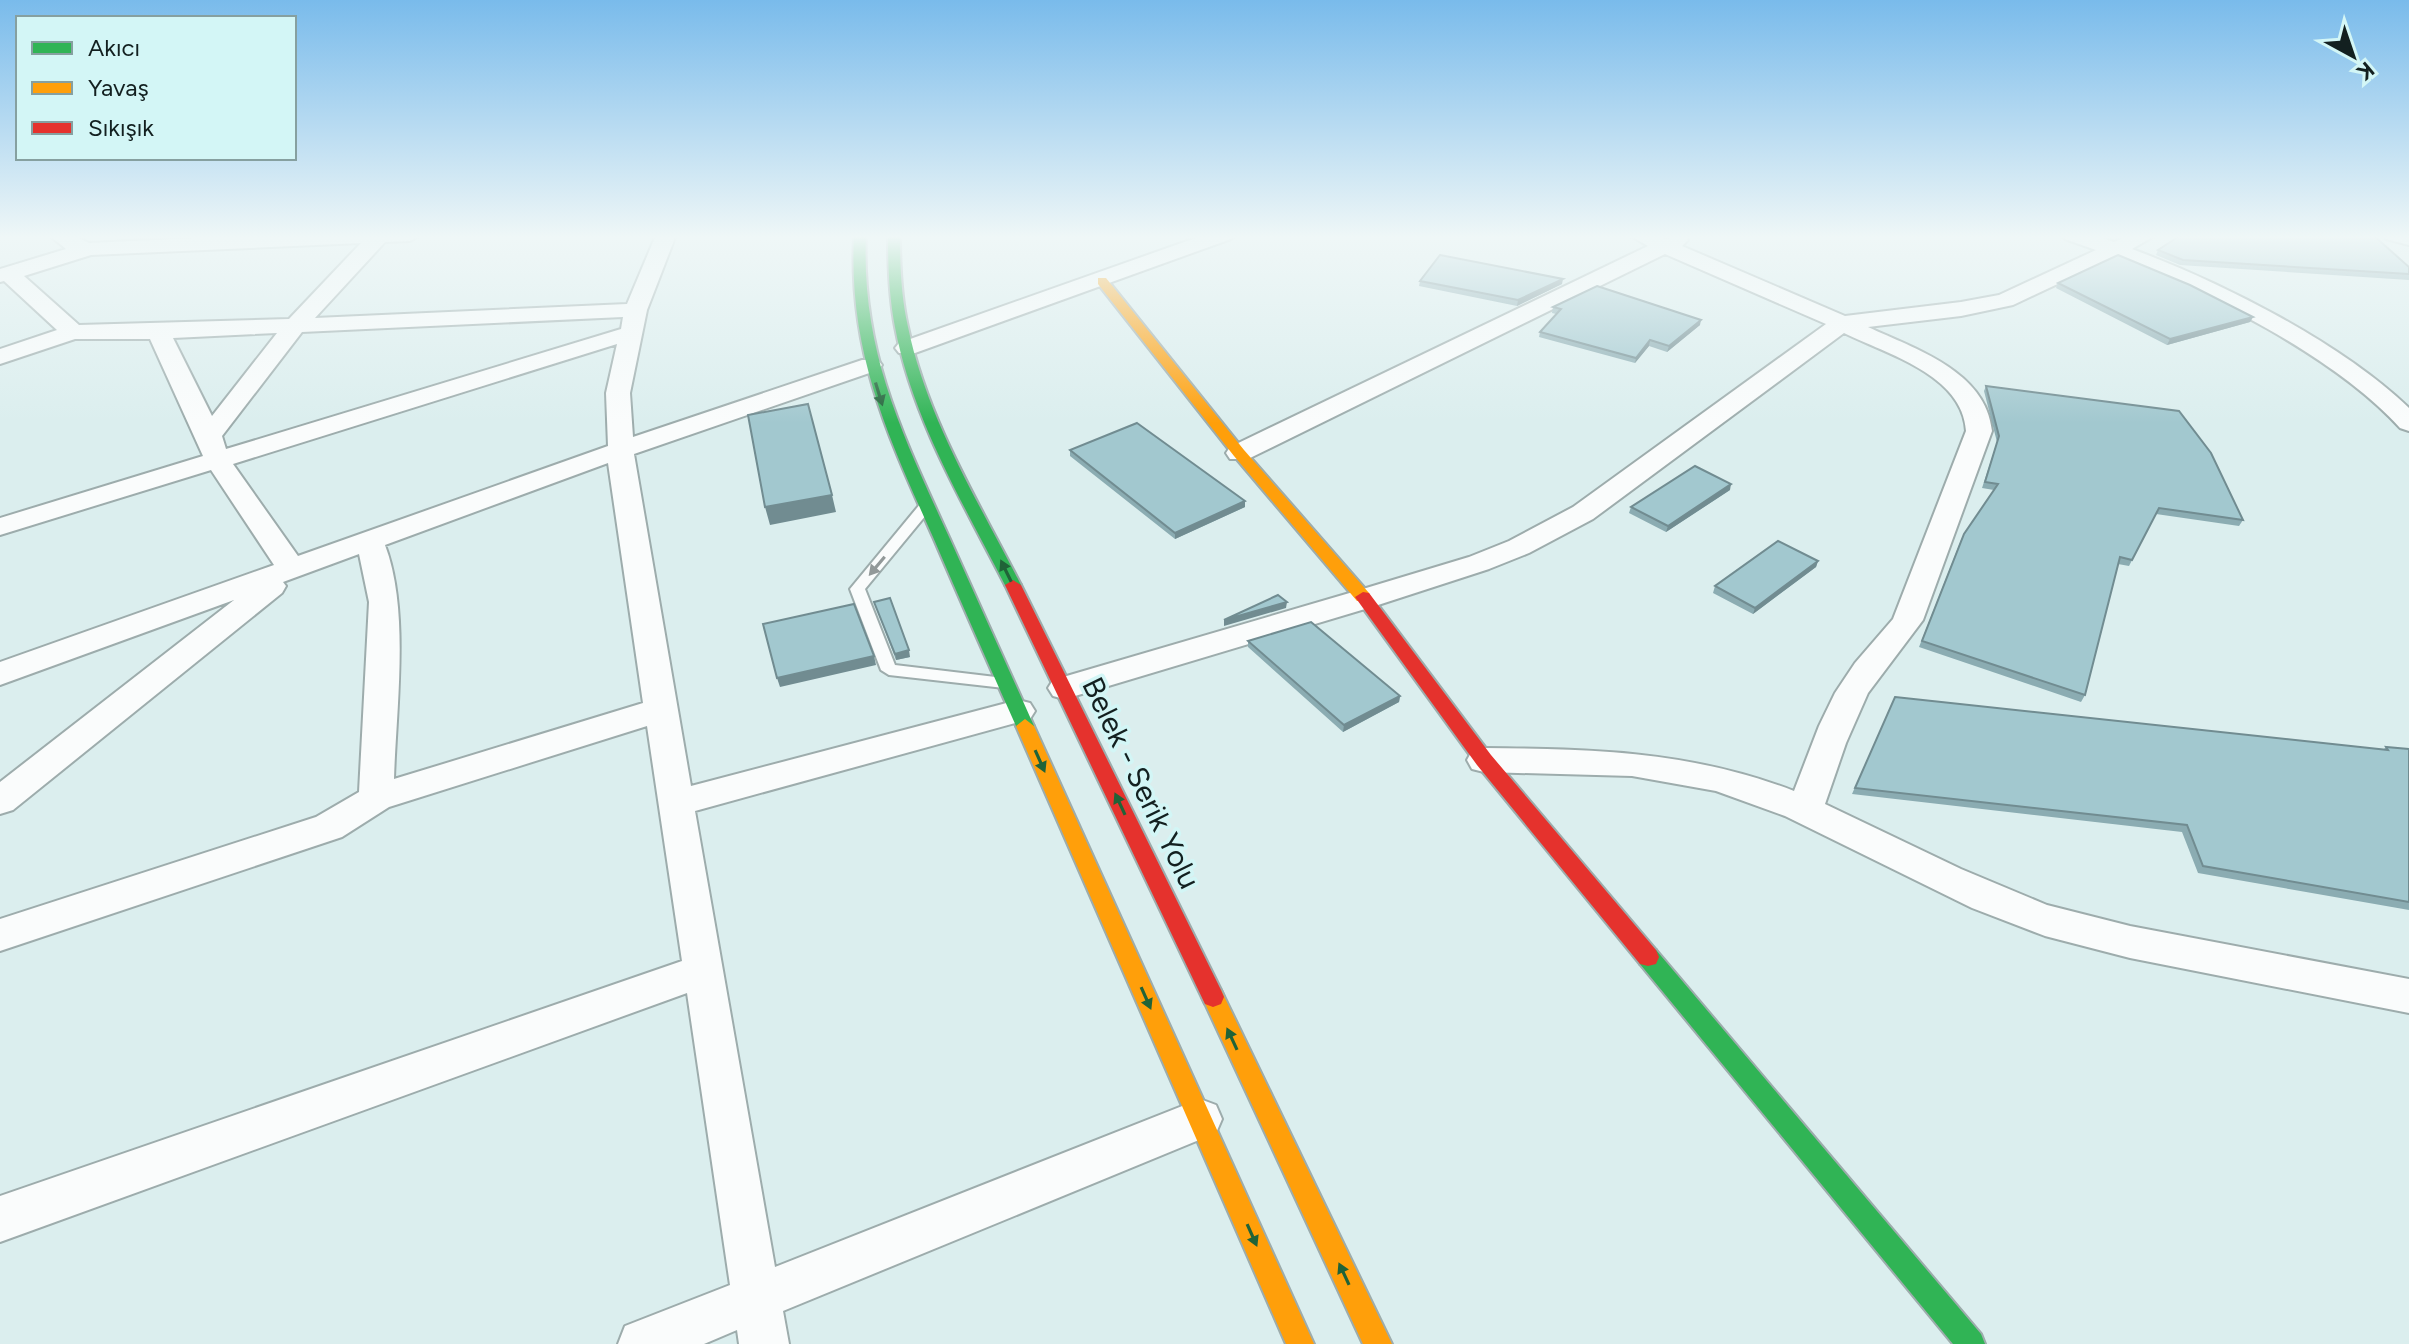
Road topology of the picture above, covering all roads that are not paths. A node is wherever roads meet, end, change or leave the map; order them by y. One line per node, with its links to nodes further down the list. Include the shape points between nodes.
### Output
1 (32, 298): 15 (street)
2 (322, 298): 14 (street)
3 (642, 298): 12 (street)
4 (859, 298): 19 (main road)
5 (899, 298): 17 (main road, Belek - Serik Yolu)
6 (1053, 298): 17 (street)
7 (1115, 298): 23 (main road)
8 (1559, 298): 23 (street)
9 (1785, 298): 13 (street)
10 (2007, 298): 13 (street)
11 (2227, 298): 20 (street, via 2363,381)
12 (633, 321): 14 (street); 21 (street); 22 (street, via 618,393)
13 (1842, 323): 28 (street, via 1564,524 1479,563); 37 (street, via 1947,377 1971,401 1979,431 1908,620 1861,678 1834,730)
14 (296, 325): 16 (street); 21 (street)
15 (73, 332): 16 (street); 18 (street)
16 (158, 332): 21 (street)
17 (907, 348): 30 (main road, Belek - Serik Yolu, one-way to 17, via 927,413)
18 (0, 357)
19 (870, 365): 22 (street); 24 (main road, one-way to 24)
20 (2409, 423)
21 (213, 447): 25 (street); 27 (street)
22 (623, 449): 26 (street); 32 (street, via 622,470)
23 (1239, 453): 28 (main road)
24 (926, 506): 31 (main road); 31 (lane, one-way to 31, via 857,589 889,670)
25 (0, 527)
26 (369, 541): 27 (street); 34 (street, via 384,602)
27 (292, 569): 29 (street); 35 (street)
28 (1364, 599): 30 (street); 33 (main road)
29 (0, 674)
30 (1064, 688): 46 (main road, Belek - Serik Yolu, one-way to 30)
31 (1011, 697): 36 (street); 41 (main road, one-way to 41)
32 (662, 709): 34 (street); 36 (street)
33 (1484, 760): 37 (street, via 1669,768 1719,779); 47 (main road)
34 (376, 798): 38 (street, via 329,827)
35 (0, 801)
36 (678, 803): 39 (street)
37 (1805, 811): 40 (street, via 1962,887 2072,929)
38 (0, 935)
39 (701, 971): 42 (street); 43 (street)
40 (2409, 996)
41 (1200, 1119): 43 (street); 45 (main road, one-way to 45)
42 (0, 1219)
43 (760, 1321): 44 (street)
44 (643, 1344)
45 (1300, 1344)
46 (1378, 1344)
47 (1971, 1344)

